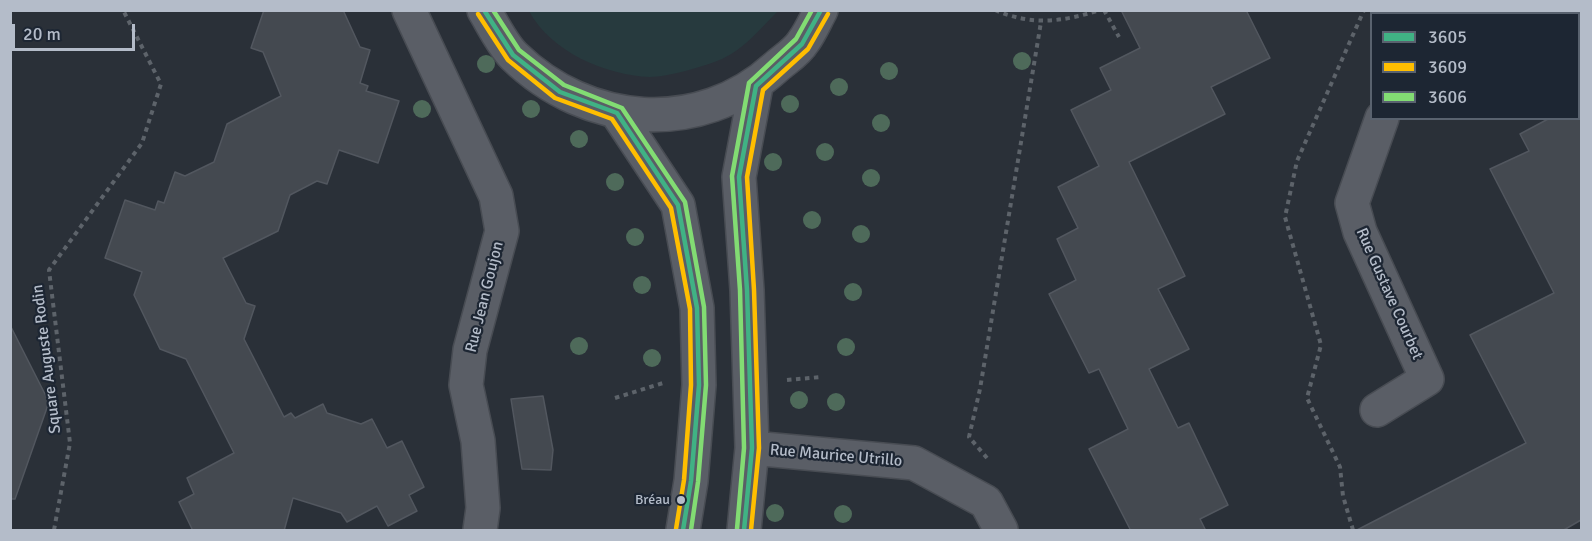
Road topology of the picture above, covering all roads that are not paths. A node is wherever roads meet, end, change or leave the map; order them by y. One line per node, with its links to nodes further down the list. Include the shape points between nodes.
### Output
1 (409, 10): 9 (street, Rue Jean Goujon, via 496,196 502,231 470,350 466,385 478,441 483,508)
2 (484, 10): 5 (street, via 513,55 560,92)
3 (820, 10): 4 (street, via 802,44)
4 (756, 86): 5 (street, via 712,106 665,116); 8 (street, via 739,177)
5 (617, 113): 10 (street, via 678,205 697,308 699,385)
6 (1381, 120): 7 (street, Rue Gustave Courbet, via 1352,203 1360,232 1427,379)
7 (1377, 410)
8 (752, 448): 11 (street); 12 (street, Rue Maurice Utrillo, via 914,463 986,502)
9 (480, 531)
10 (683, 531)
11 (744, 531)
12 (1002, 531)

